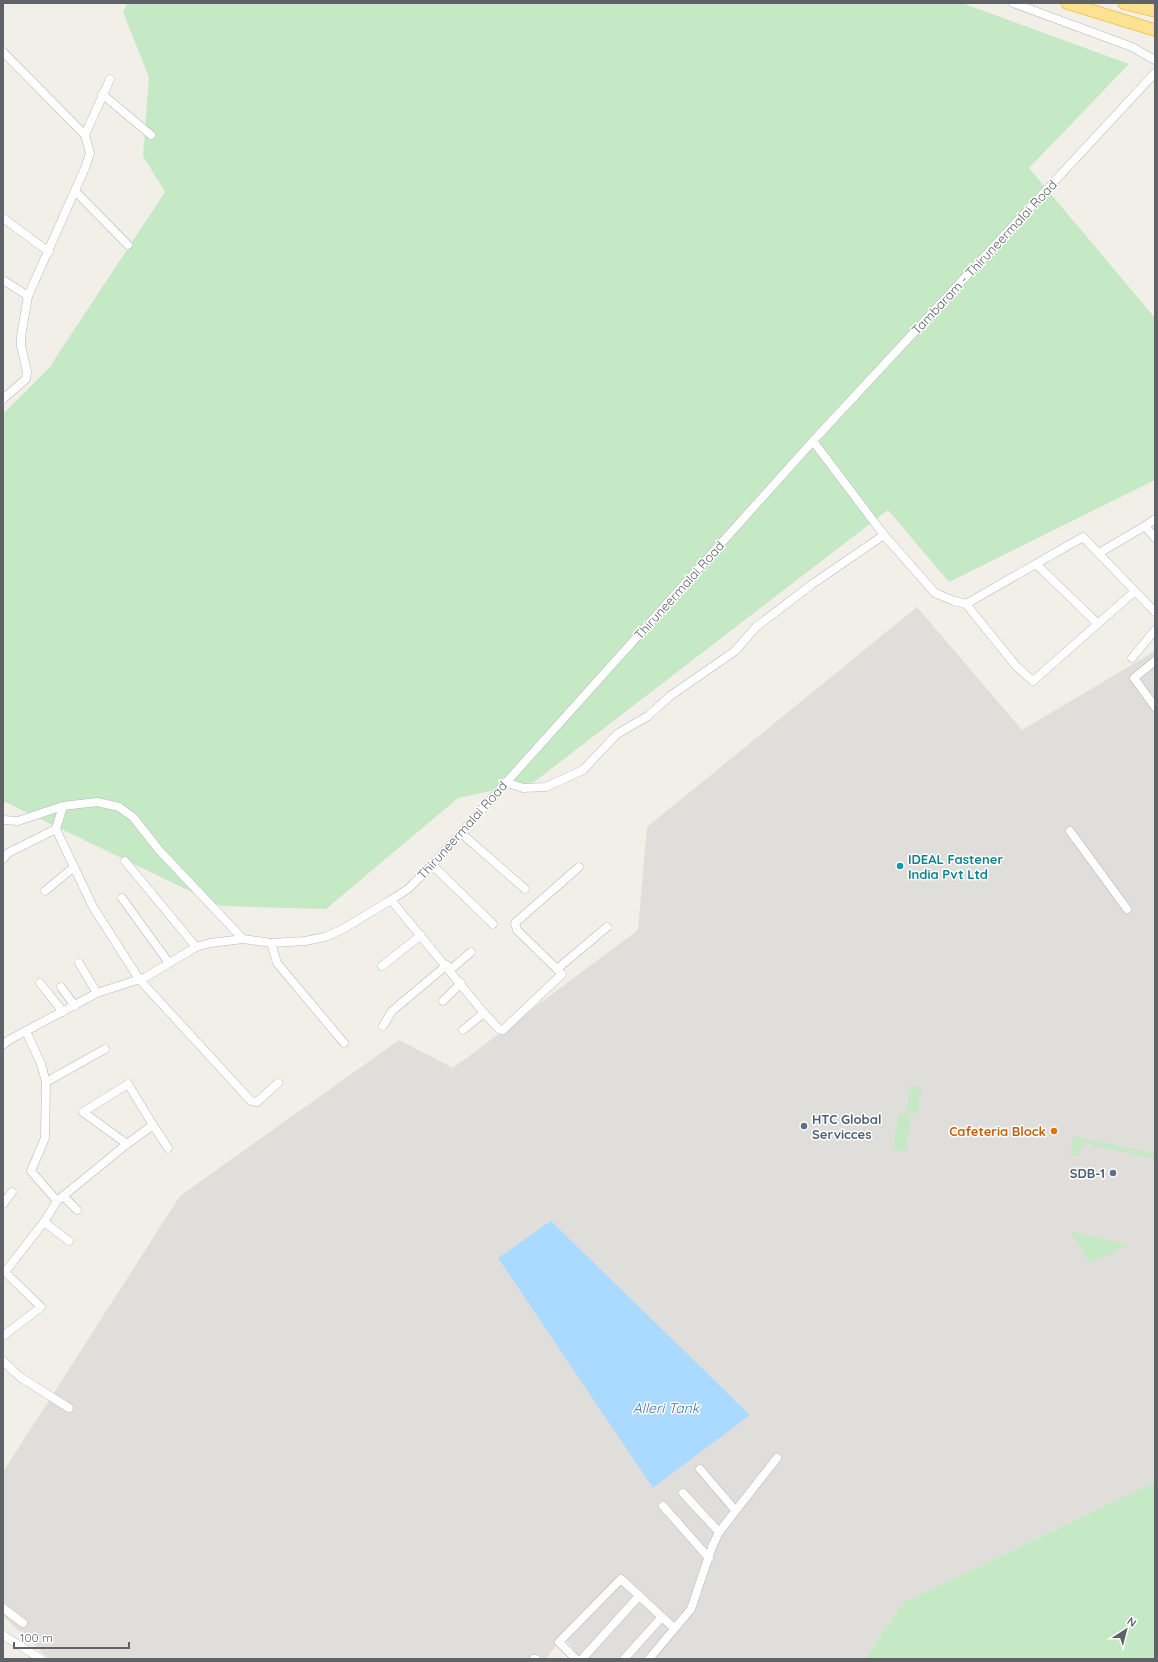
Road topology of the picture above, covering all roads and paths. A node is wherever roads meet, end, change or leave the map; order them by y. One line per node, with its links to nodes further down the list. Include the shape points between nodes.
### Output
1 (1013, 3): 7 (street, via 1132,47)
2 (1068, 3): 5 (highway)
3 (1124, 3): 4 (highway)
4 (1155, 11)
5 (1155, 30)
6 (3, 52): 12 (street)
7 (1155, 60)
8 (1155, 73): 20 (street, Tambaram - Thiruneermalai Road)
9 (110, 79): 10 (street)
10 (102, 94): 11 (street); 12 (street)
11 (151, 134)
12 (85, 135): 13 (street, via 90,153)
13 (75, 191): 15 (street); 16 (street)
14 (3, 218): 16 (street)
15 (128, 245)
16 (48, 252): 18 (street)
17 (3, 280): 18 (street)
18 (28, 296): 19 (street, via 21,336 26,379)
19 (3, 399)
20 (813, 441): 23 (street); 35 (street, Thiruneermalai Road)
21 (1155, 519): 22 (street)
22 (1145, 526): 24 (street); 25 (street)
23 (884, 535): 28 (street, via 935,592); 35 (street, via 811,585 756,627 735,651 670,696 648,716 617,734 583,770 546,787 524,788)
24 (1155, 538)
25 (1099, 553): 26 (street, via 1084,537); 27 (street)
26 (1036, 564): 28 (street); 30 (street)
27 (1135, 591): 29 (street); 30 (street)
28 (966, 604): 30 (street, via 1016,666 1033,681)
29 (1155, 612)
30 (1097, 623)
31 (1155, 630): 32 (street)
32 (1132, 658)
33 (1155, 661): 34 (street, via 1134,678)
34 (1155, 707)
35 (506, 782): 40 (street, Thiruneermalai Road)
36 (63, 806): 37 (street, via 18,821); 38 (street); 54 (street, via 98,802 119,807 133,817 159,850)
37 (3, 820)
38 (56, 829): 41 (street, via 8,853); 44 (street)
39 (1070, 831): 50 (street)
40 (461, 833): 43 (street, Thiruneermalai Road); 46 (street)
41 (3, 859)
42 (125, 861): 56 (street)
43 (432, 865): 49 (street, Thiruneermalai Road, via 408,889); 51 (street)
44 (74, 867): 47 (street); 63 (street, via 93,907)
45 (579, 867): 62 (street, via 515,923 517,930)
46 (525, 889)
47 (46, 891)
48 (122, 898): 59 (street)
49 (391, 900): 53 (street); 55 (street, Thiruneermalai Road, via 343,929 324,937 305,942)
50 (1127, 909)
51 (493, 924)
52 (607, 927): 62 (street)
53 (421, 935): 60 (street); 61 (street)
54 (243, 939): 55 (street, Thiruneermalai Road); 56 (street, Thiruneermalai Road)
55 (271, 943): 75 (street, via 277,963)
56 (196, 947): 59 (street, Thiruneermalai Road)
57 (471, 952): 61 (street)
58 (79, 963): 67 (street)
59 (169, 963): 63 (street, Thiruneermalai Road)
60 (382, 966)
61 (449, 968): 65 (street); 72 (street, via 392,1011)
62 (557, 969): 71 (street, via 561,976 505,1029 499,1029)
63 (139, 979): 67 (street, Thiruneermalai Road); 79 (street, via 251,1101 258,1102)
64 (40, 982): 70 (street)
65 (461, 983): 68 (street); 71 (street)
66 (61, 987): 69 (street)
67 (98, 993): 69 (street, Thiruneermalai Road)
68 (443, 1001)
69 (75, 1006): 70 (street, Thiruneermalai Road)
70 (63, 1012): 74 (street, Thiruneermalai Road)
71 (484, 1013): 73 (street)
72 (383, 1026)
73 (463, 1030)
74 (26, 1031): 76 (street, Thiruneermalai Road); 78 (street)
75 (344, 1043)
76 (3, 1045)
77 (105, 1049): 78 (street)
78 (46, 1082): 84 (street, via 45,1138 31,1171)
79 (278, 1083)
80 (153, 1125): 81 (street); 81 (street, via 128,1084 83,1112); 82 (street)
81 (127, 1144): 84 (street)
82 (168, 1148)
83 (12, 1192): 85 (street)
84 (60, 1198): 86 (street); 87 (street)
85 (3, 1204)
86 (77, 1210)
87 (44, 1222): 88 (street); 89 (street)
88 (69, 1241)
89 (4, 1271): 90 (street, via 41,1307)
90 (3, 1336)
91 (3, 1361): 92 (street, via 31,1384)
92 (70, 1408)
93 (777, 1458): 97 (street)
94 (700, 1469): 97 (street)
95 (683, 1493): 98 (street)
96 (664, 1506): 99 (street)
97 (735, 1510): 98 (street)
98 (720, 1532): 99 (street)
99 (709, 1558): 104 (street, via 691,1609)
100 (639, 1596): 102 (street); 107 (street, via 621,1579 559,1642); 108 (street)
101 (3, 1608): 103 (street)
102 (662, 1617): 104 (street); 109 (street)
103 (23, 1623)
104 (674, 1628): 110 (street)
105 (3, 1635): 106 (street)
106 (41, 1659)
107 (576, 1659)
108 (582, 1659)
109 (624, 1659)
110 (648, 1659)

